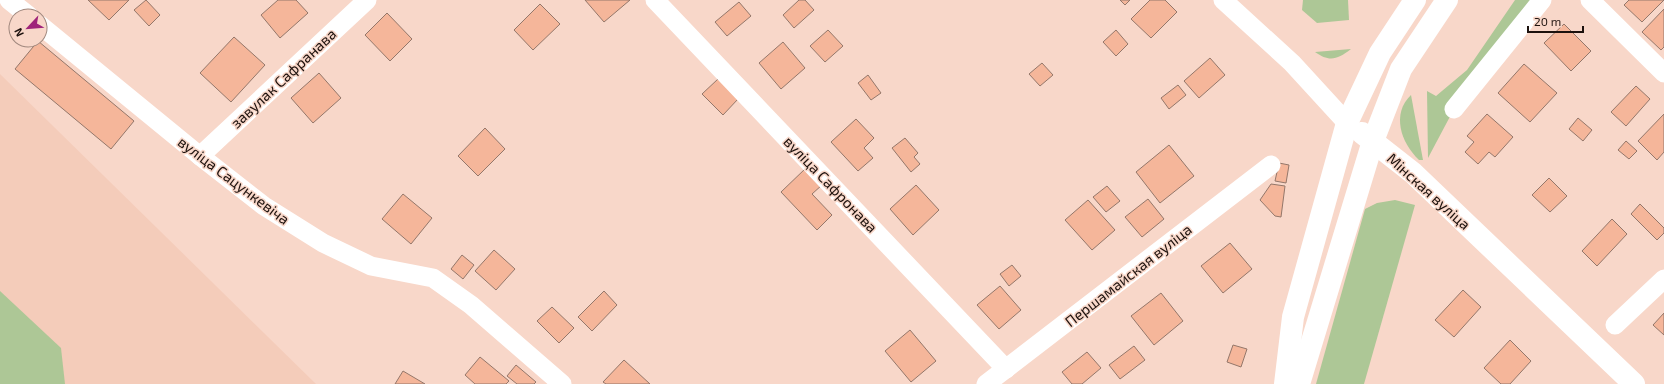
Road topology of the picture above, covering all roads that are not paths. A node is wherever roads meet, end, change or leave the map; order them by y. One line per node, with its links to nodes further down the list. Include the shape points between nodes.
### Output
1 (9, 0): 9 (street)
2 (367, 0): 15 (street, завулак Сафранава)
3 (655, 0): 19 (street, вуліца Сафронава)
4 (1223, 0): 13 (street, Мінская вуліца, via 1292,63)
5 (1415, 0): 13 (main road, via 1380,53)
6 (1448, 0): 14 (main road, via 1401,69)
7 (1542, 0): 12 (street)
8 (1590, 0): 11 (street)
9 (19, 8)
10 (48, 32): 15 (street, вуліца Сацункевіча)
11 (1664, 73)
12 (1454, 109)
13 (1347, 122): 14 (main road, Мінская вуліца); 22 (main road, via 1293,317)
14 (1373, 141): 23 (main road); 24 (main road, Мінская вуліца, via 1422,181)
15 (200, 156): 20 (street, вуліца Сацункевіча, via 264,206 323,243 372,266 433,278 471,305)
16 (1271, 165): 19 (street, Першамайская вуліца)
17 (1664, 279): 18 (street)
18 (1615, 325)
19 (1006, 369): 21 (street, Першамайская вуліца)
20 (562, 384)
21 (986, 384)
22 (1285, 384)
23 (1299, 384)
24 (1634, 384)

